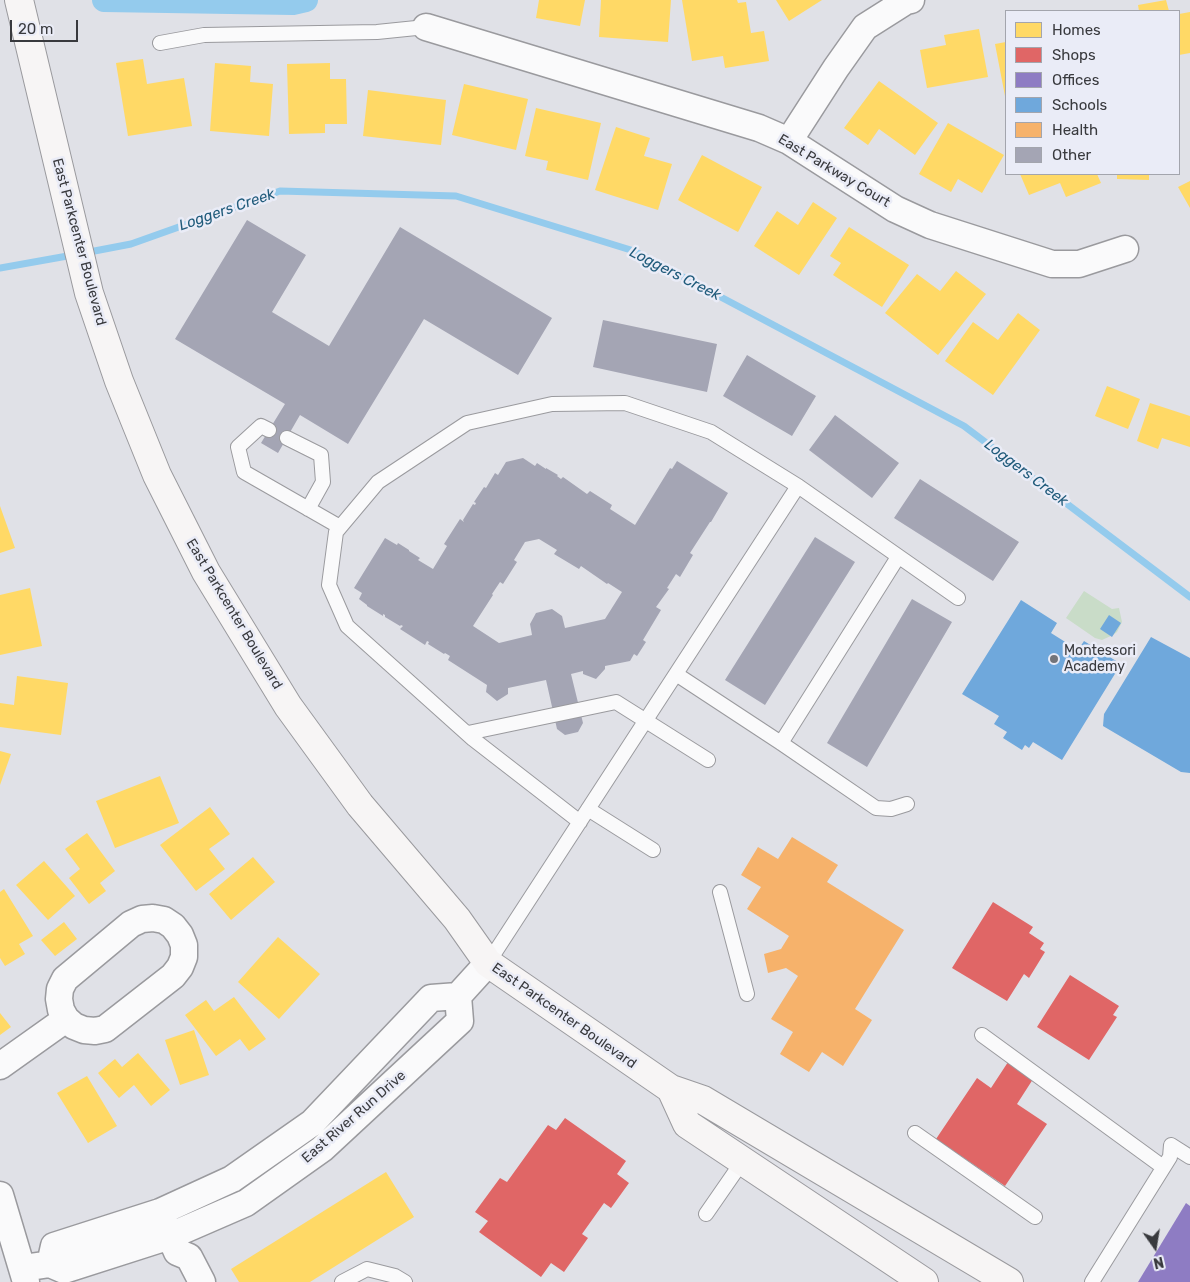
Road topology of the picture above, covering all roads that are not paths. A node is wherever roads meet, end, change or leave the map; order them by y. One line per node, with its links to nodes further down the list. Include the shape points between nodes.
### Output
1 (19, 0): 24 (main road, East Parkcenter Boulevard, via 89,293 119,381 157,475 206,572 288,706 360,805 457,919)
2 (912, 0): 5 (street, via 865,27)
3 (426, 27): 4 (lane, via 377,32 204,35); 5 (street, East Parkway Court, via 759,128)
4 (160, 43)
5 (789, 141): 6 (street, East Parkway Court, via 896,209 930,226 1052,264 1080,264)
6 (1125, 249)
7 (269, 430): 10 (lane, via 261,426 238,447 244,472)
8 (287, 438): 10 (lane, via 321,455 323,482)
9 (798, 486): 11 (lane, via 711,432 625,403 552,404 467,423 378,482); 12 (lane); 14 (lane)
10 (308, 509): 11 (lane)
11 (340, 527): 16 (lane, via 336,532 328,585 347,626)
12 (898, 557): 13 (lane); 17 (lane)
13 (958, 598)
14 (676, 674): 15 (lane); 17 (lane)
15 (646, 720): 16 (lane, via 616,702); 18 (lane); 20 (lane)
16 (468, 734): 21 (lane)
17 (781, 743): 19 (lane, via 876,808 891,809)
18 (708, 760)
19 (907, 804)
20 (588, 809): 21 (lane); 22 (lane)
21 (580, 822): 24 (lane)
22 (653, 850)
23 (720, 892): 25 (lane)
24 (488, 964): 26 (street); 30 (main road, East Parkcenter Boulevard)
25 (746, 994)
26 (458, 996): 38 (street, East River Run Drive, via 431,998 312,1123 232,1179); 38 (street, East River Run Drive, via 460,1021 322,1149 246,1203)
27 (66, 1019): 27 (street, via 59,999 65,979 131,924 153,918 173,926 184,945 184,957 173,976 105,1029 95,1032 84,1030); 29 (street)
28 (982, 1035): 34 (lane)
29 (0, 1066)
30 (670, 1089): 33 (main road, via 686,1124); 45 (main road, East Parkcenter Boulevard, via 703,1100)
31 (915, 1133): 37 (lane)
32 (1190, 1157): 34 (lane, via 1171,1145 1170,1157)
33 (742, 1162): 36 (lane); 44 (main road)
34 (1163, 1167): 46 (lane)
35 (0, 1195): 39 (street, East River Run Drive)
36 (706, 1214)
37 (1035, 1216)
38 (169, 1233): 39 (street, East River Run Drive, via 64,1270 50,1264); 40 (street, via 173,1265); 41 (street, via 189,1256)
39 (24, 1275)
40 (182, 1282)
41 (202, 1282)
42 (342, 1282): 43 (lane, via 367,1269 395,1276)
43 (404, 1282)
44 (924, 1282)
45 (1009, 1282)
46 (1092, 1282)

